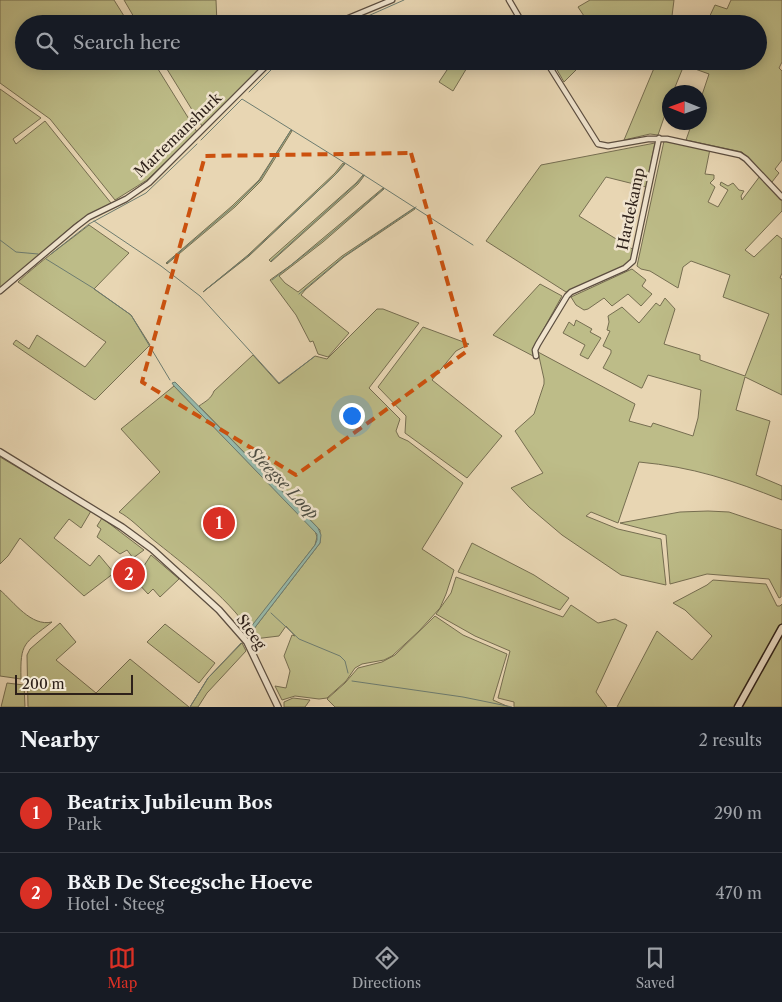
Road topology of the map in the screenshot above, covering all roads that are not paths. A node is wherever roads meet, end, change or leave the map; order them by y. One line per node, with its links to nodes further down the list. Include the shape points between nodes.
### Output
1 (392, 0): 3 (street)
2 (509, 0): 4 (street)
3 (356, 15)
4 (518, 15)
5 (262, 70): 9 (street, Martemanshurk, via 150,183 76,227)
6 (552, 70): 7 (street, via 598,144 608,146)
7 (659, 138): 8 (street, via 740,155); 10 (street, Hardekamp, via 633,261 625,268 571,292 538,344)
8 (782, 197)
9 (0, 291)
10 (536, 356)
11 (0, 452): 13 (street, Steeg, via 120,522 190,579 247,642)
12 (782, 628): 14 (main road)
13 (279, 704)
14 (738, 707)

